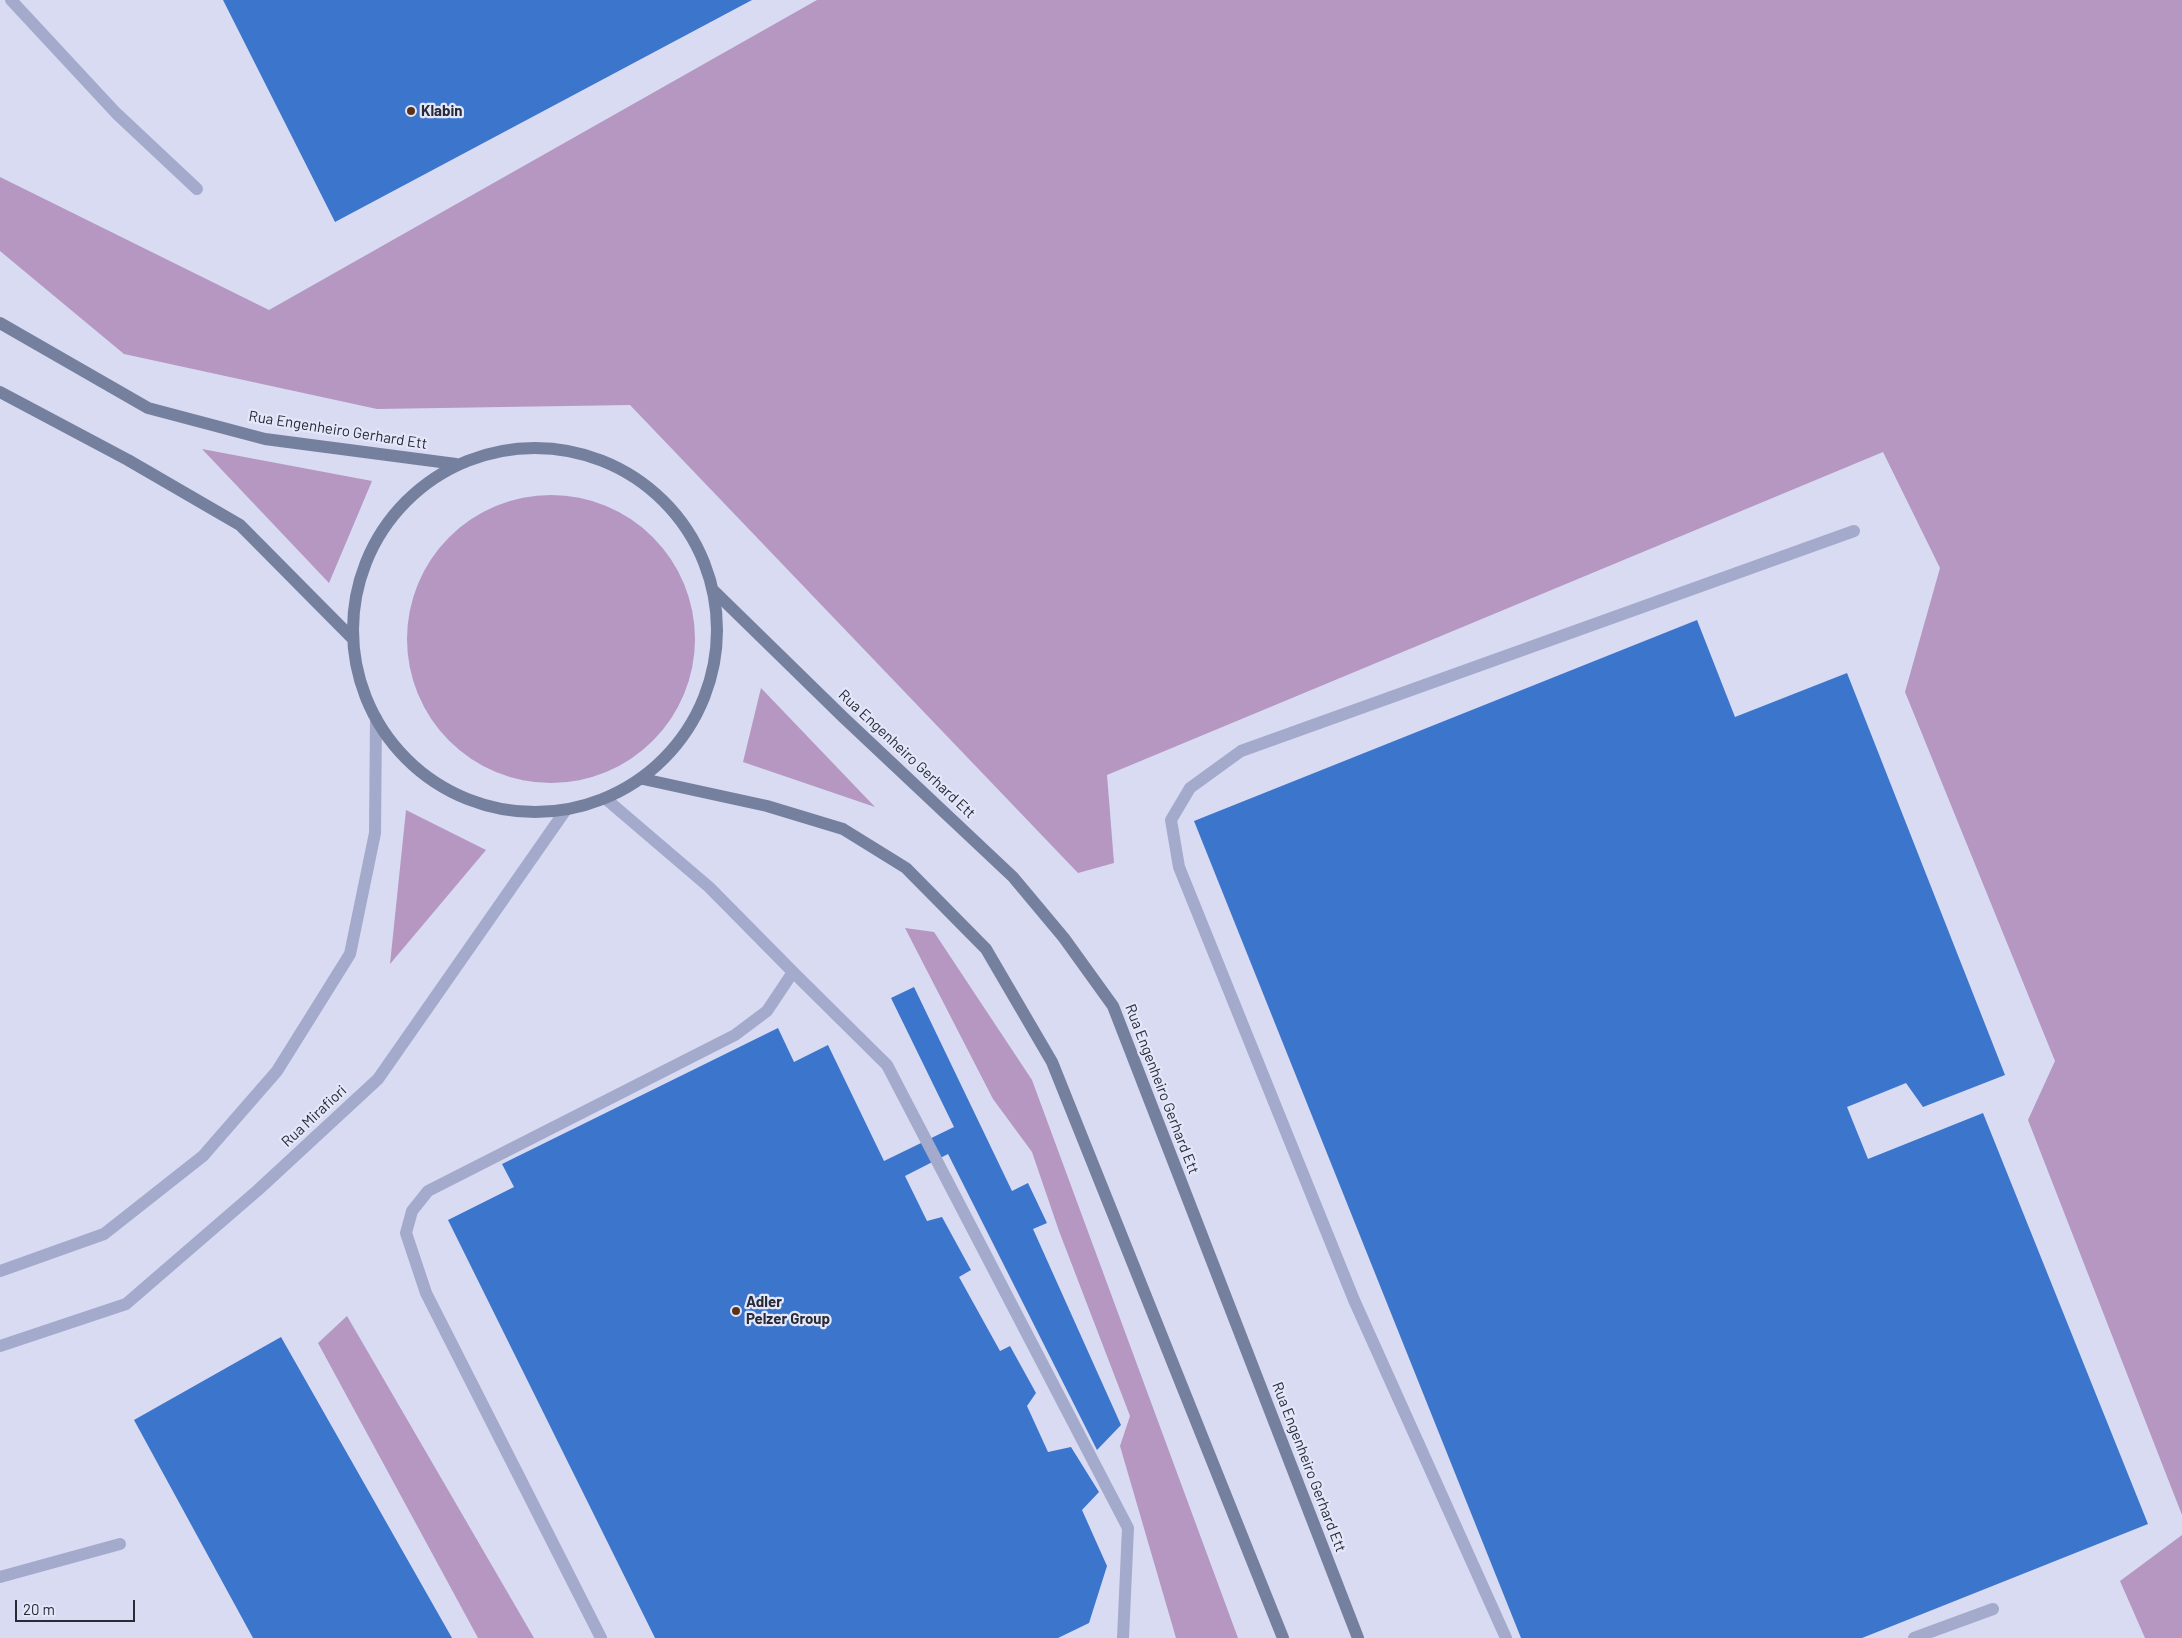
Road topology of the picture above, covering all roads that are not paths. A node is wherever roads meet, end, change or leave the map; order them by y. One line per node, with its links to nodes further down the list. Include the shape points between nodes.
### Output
1 (11, 0): 2 (street, via 116,113)
2 (197, 189)
3 (0, 323): 5 (main road, Rua Engenheiro Gerhard Ett, via 148,408 265,439)
4 (0, 392): 8 (main road, via 128,460 240,525)
5 (456, 464): 7 (main road, via 508,448 563,448 616,465 661,496 694,540); 8 (main road, via 411,494 378,536 357,586)
6 (1854, 531): 23 (street, via 1241,751 1190,788 1171,820 1179,867 1350,1291)
7 (714, 591): 10 (main road, via 718,644 707,695 681,742); 22 (main road, Rua Engenheiro Gerhard Ett, via 1013,877 1064,938 1113,1006)
8 (353, 639): 9 (main road, via 359,680)
9 (376, 718): 12 (main road, via 410,762 456,795 510,811); 14 (street, via 375,833 350,954 277,1072 203,1156 104,1234)
10 (643, 778): 11 (main road); 21 (main road, via 766,806 843,829 906,868 986,949 1052,1062)
11 (606, 799): 12 (main road); 13 (street, via 710,887)
12 (565, 811): 15 (street, Rua Mirafiori, via 378,1079 258,1190 126,1304)
13 (793, 972): 19 (street, via 767,1011 735,1035 428,1191 412,1211 406,1233 426,1294); 20 (street, via 887,1065 1128,1528)
14 (0, 1271)
15 (0, 1346)
16 (120, 1544): 17 (street)
17 (0, 1577)
18 (1993, 1609): 24 (street)
19 (602, 1638)
20 (1123, 1638)
21 (1283, 1638)
22 (1358, 1638)
23 (1506, 1638)
24 (1914, 1638)

